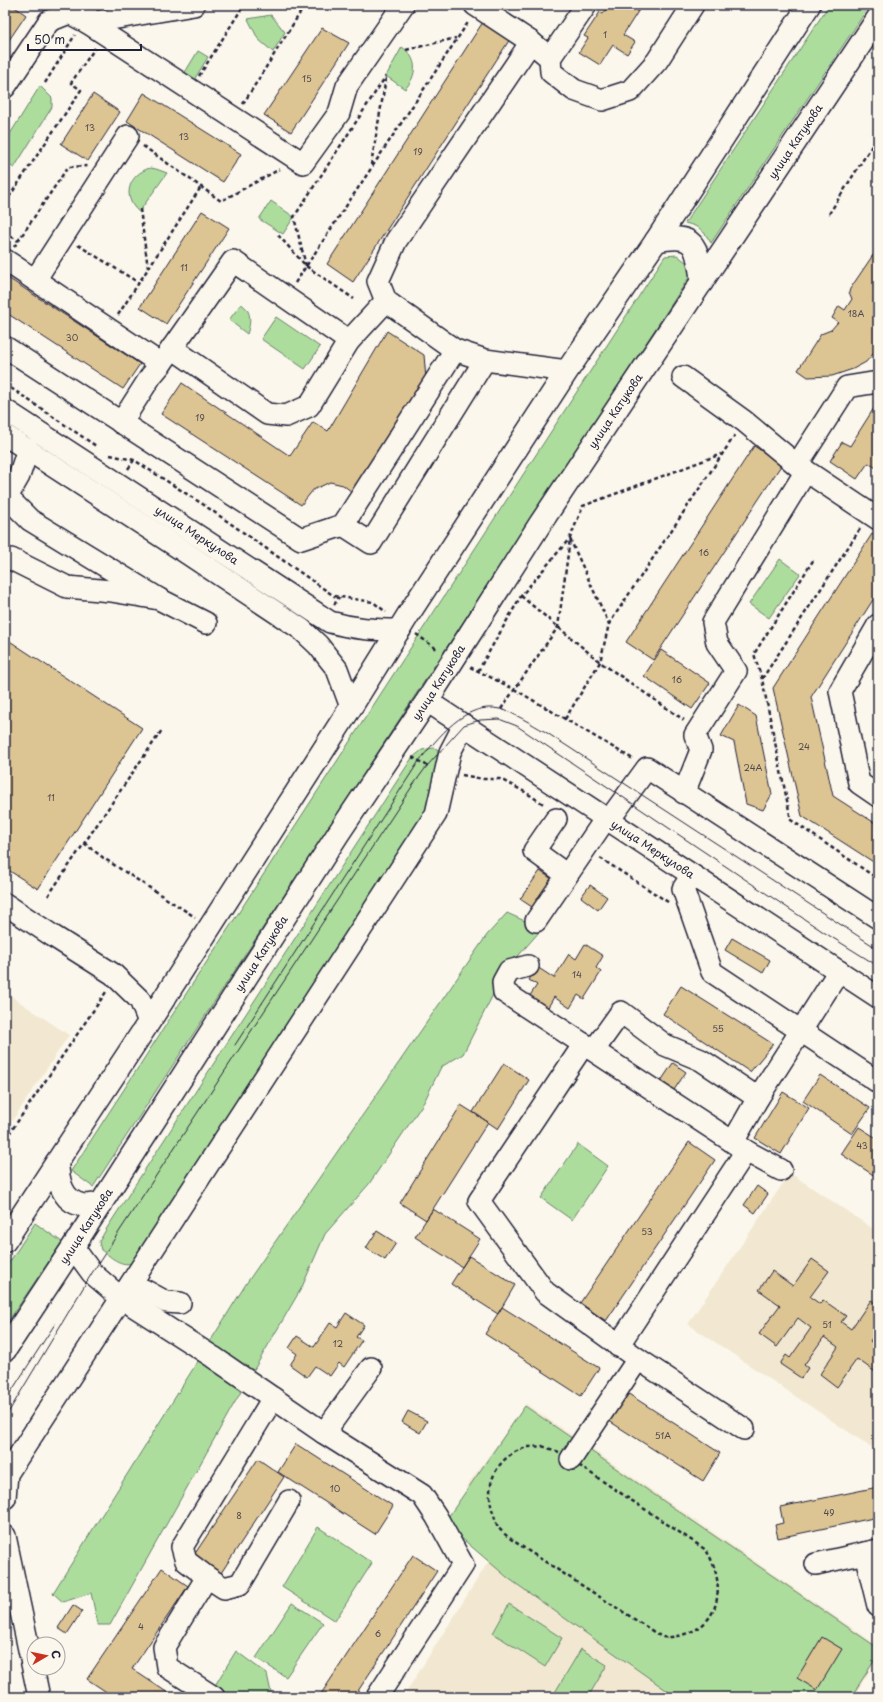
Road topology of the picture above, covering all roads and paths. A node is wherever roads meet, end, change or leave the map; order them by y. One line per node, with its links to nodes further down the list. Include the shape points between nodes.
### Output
1 (194, 5): 10 (street)
2 (244, 5): 17 (path)
3 (305, 5): 18 (path)
4 (403, 5): 21 (street, via 347,86 339,113 303,163)
5 (586, 5): 14 (street)
6 (693, 5): 14 (street, via 657,61 630,91 602,100 574,90 551,72)
7 (809, 5): 32 (main road)
8 (476, 6): 11 (path); 12 (street)
9 (878, 18): 37 (main road, улица Катукова)
10 (91, 20): 15 (path); 16 (street, via 69,13 49,21); 17 (street); 25 (path, via 72,83 80,90)
11 (457, 38): 13 (path); 23 (path)
12 (531, 42): 14 (street); 41 (street, via 396,241 378,280)
13 (406, 50)
14 (550, 58)
15 (45, 83)
16 (5, 87)
17 (191, 90): 18 (street)
18 (235, 118): 21 (street)
19 (128, 136): 22 (street); 24 (path)
20 (878, 136): 27 (path)
21 (298, 160): 24 (path, via 222,201)
22 (109, 166): 30 (street); 31 (path, via 68,167)
23 (371, 168): 34 (path); 34 (path, via 386,76 294,216)
24 (201, 187): 35 (path)
25 (5, 203)
26 (140, 209): 35 (path)
27 (829, 214)
28 (5, 232): 31 (path)
29 (278, 235): 34 (path)
30 (64, 236): 36 (street); 38 (path)
31 (18, 241): 33 (path)
32 (656, 242): 37 (main road, via 672,238 684,239 694,247); 48 (main road)
33 (5, 260): 36 (street)
34 (306, 266): 39 (path); 40 (path)
35 (148, 268): 38 (path)
36 (35, 280): 42 (street)
37 (702, 282): 74 (main road, улица Катукова, via 553,504)
38 (139, 283): 42 (path)
39 (286, 297): 43 (street); 46 (street, via 233,261)
40 (354, 299)
41 (386, 301): 43 (street); 44 (street)
42 (108, 329): 46 (street)
43 (349, 341): 46 (street, via 309,406 286,416 267,414)
44 (455, 350): 47 (street); 63 (street)
45 (7, 354): 54 (street)
46 (166, 356): 54 (street)
47 (485, 360): 48 (street); 63 (street, via 371,543)
48 (567, 371): 72 (main road)
49 (683, 377): 53 (street)
50 (878, 382): 60 (street, via 847,388)
51 (5, 384): 56 (path)
52 (5, 410): 72 (street, улица Меркулова, via 330,622 349,628 374,630)
53 (744, 422): 59 (path); 60 (street)
54 (121, 423): 63 (street, via 302,539)
55 (5, 435): 57 (street, улица Меркулова)
56 (99, 448)
57 (28, 449): 61 (street, via 20,476); 80 (street, улица Меркулова, via 301,629 337,669)
58 (105, 452): 72 (path, via 111,456 134,460 204,505 334,596 373,602)
59 (722, 454): 64 (path, via 583,506); 70 (path)
60 (802, 468): 62 (street); 84 (street, via 713,622 717,642 736,671)
61 (8, 488): 68 (street, via 7,497 30,520)
62 (874, 516): 77 (path)
63 (343, 526)
64 (570, 538): 67 (path); 70 (path); 73 (path)
65 (5, 558): 68 (street, via 67,587)
66 (814, 559): 77 (path, via 754,654)
67 (521, 596): 73 (path); 76 (path)
68 (159, 599): 69 (street)
69 (206, 623)
70 (609, 624): 75 (path)
71 (878, 625): 89 (street, via 840,691 859,783)
72 (401, 627): 74 (path); 80 (main road)
73 (558, 627): 75 (path); 78 (path)
74 (454, 660): 76 (path); 79 (main road, улица Катукова)
75 (600, 662): 82 (path); 84 (path)
76 (478, 671): 78 (path)
77 (762, 679): 95 (path, via 791,820)
78 (514, 689): 81 (path); 82 (path)
79 (427, 701): 83 (street, улица Меркулова); 114 (main road, улица Катукова, via 338,834)
80 (351, 707): 105 (main road)
81 (501, 709)
82 (565, 719): 86 (path)
83 (464, 725): 91 (street, улица Меркулова); 117 (street, via 450,752 436,814)
84 (698, 729): 88 (street, via 695,735 702,750)
85 (162, 730): 92 (path)
86 (647, 768): 88 (street); 91 (street)
87 (483, 779): 90 (path, via 500,779 525,792)
88 (684, 793): 99 (street)
89 (878, 796)
90 (552, 813): 93 (street, via 534,851)
91 (607, 819): 93 (street); 94 (street, улица Меркулова)
92 (84, 843): 96 (path); 98 (path, via 195,917)
93 (567, 875): 100 (street)
94 (692, 875): 102 (street, улица Меркулова); 106 (street, via 684,889 712,972)
95 (878, 880)
96 (48, 896)
97 (5, 904): 103 (street)
98 (199, 911)
99 (878, 918)
100 (536, 921)
101 (528, 966): 107 (street, via 509,971 503,982 504,992)
102 (839, 971): 104 (street, улица Меркулова); 106 (street)
103 (116, 977): 105 (street, via 140,1000); 110 (path)
104 (878, 997)
105 (148, 1022): 112 (main road)
106 (801, 1032): 108 (street); 109 (street)
107 (589, 1047): 109 (street, via 621,1012 665,1045 701,1060); 111 (street); 119 (street, via 479,1201 545,1292)
108 (878, 1082)
109 (758, 1098): 111 (street)
110 (5, 1140)
111 (739, 1146): 113 (street); 119 (street)
112 (57, 1162): 114 (main road, via 59,1181 67,1197 82,1205); 115 (main road)
113 (781, 1170)
114 (101, 1204): 116 (main road, улица Катукова)
115 (5, 1241)
116 (73, 1247): 117 (street, via 92,1273); 120 (main road, улица Катукова)
117 (121, 1298): 118 (street, via 144,1290 166,1302); 123 (street); 127 (street, via 7,1474)
118 (180, 1303)
119 (618, 1346): 121 (street)
120 (5, 1350)
121 (638, 1359): 124 (street); 126 (street)
122 (371, 1368): 125 (street)
123 (273, 1398): 125 (street); 132 (street, via 182,1547 186,1561)
124 (744, 1429)
125 (324, 1433): 136 (street, via 422,1494 463,1566)
126 (571, 1459): 126 (path, via 706,1550 713,1560 718,1577 718,1596 714,1610 706,1622 676,1637 663,1637 527,1550 498,1526 490,1505 489,1490 493,1476 510,1455 525,1447 542,1446)
127 (5, 1498)
128 (289, 1501): 132 (street, via 240,1584 224,1588)
129 (5, 1536): 134 (street)
130 (872, 1551): 131 (street); 133 (street)
131 (816, 1564)
132 (207, 1577): 135 (street, via 164,1647 167,1667)
133 (878, 1606)
134 (39, 1697)
135 (214, 1697)
136 (377, 1697)

